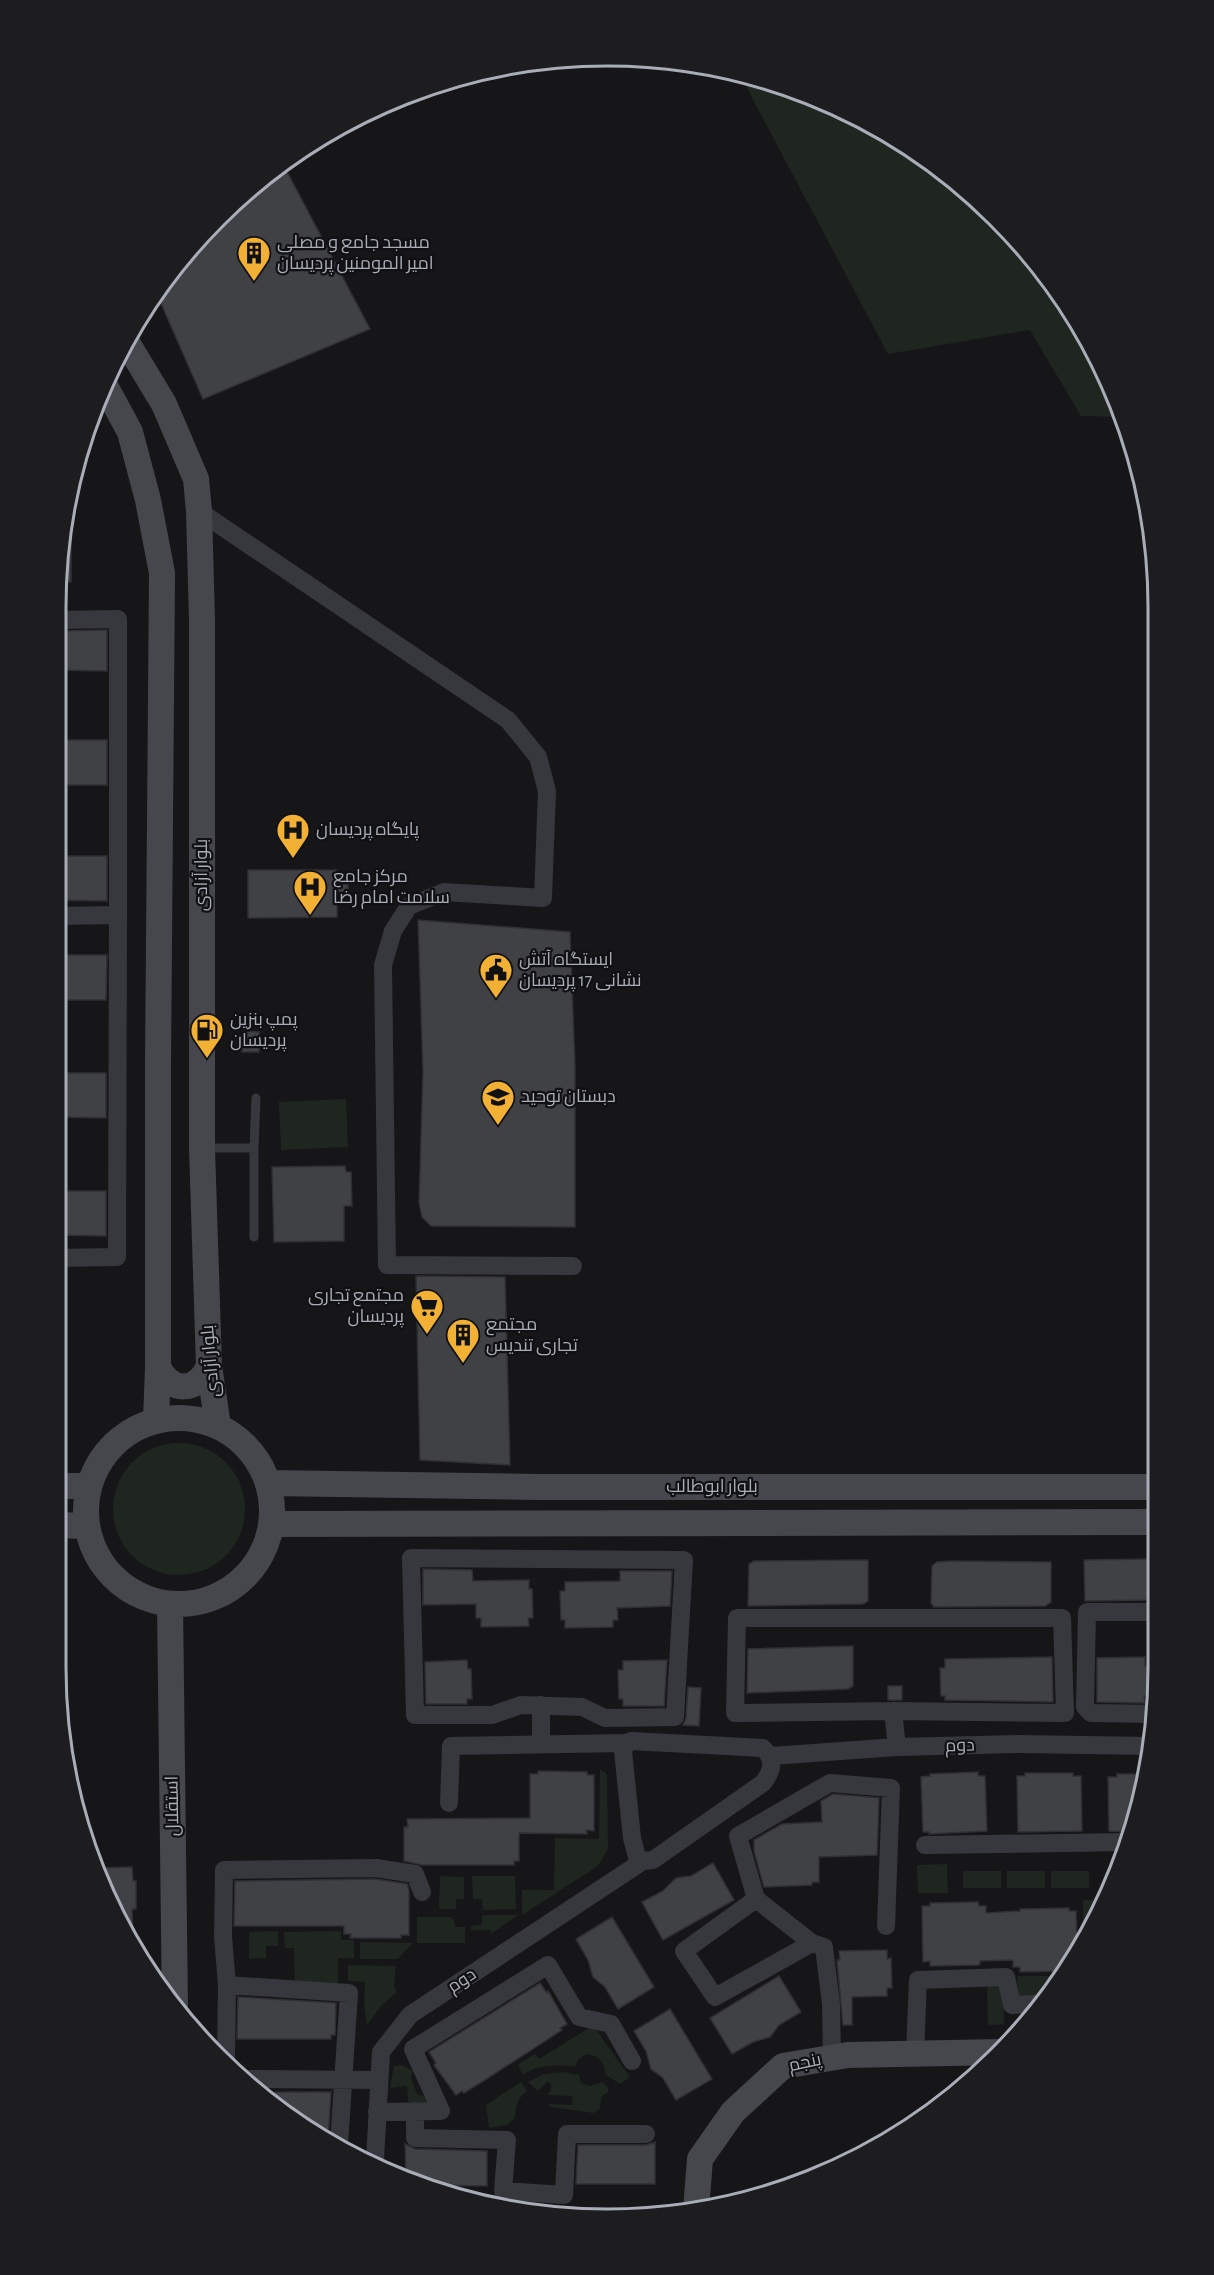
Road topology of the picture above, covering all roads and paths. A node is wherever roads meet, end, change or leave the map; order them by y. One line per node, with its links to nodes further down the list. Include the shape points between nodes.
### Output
1 (131, 349): 3 (main road, بلوار آزادی, via 164,404 196,479)
2 (110, 394): 14 (main road, via 130,432 162,573)
3 (199, 511): 8 (main road, بلوار آزادی); 12 (street, via 508,720 538,757 548,791 543,898 444,892 409,906 393,932 383,965 387,1264)
4 (66, 620): 5 (street, via 118,619)
5 (118, 915): 6 (street); 11 (street, via 117,1257)
6 (66, 916)
7 (256, 1098): 9 (lane)
8 (202, 1148): 9 (lane); 13 (main road, بلوار آزادی)
9 (254, 1148): 10 (lane)
10 (254, 1237)
11 (66, 1258)
12 (573, 1266)
13 (209, 1366): 14 (main road, via 195,1384 184,1387 172,1384); 16 (main road, بلوار آزادی)
14 (158, 1367): 15 (main road)
15 (156, 1420): 16 (main road, via 188,1418); 19 (main road, via 114,1444 98,1464)
16 (218, 1426): 17 (main road, via 240,1440 257,1460)
17 (268, 1483): 20 (main road, بلوار ابوطالب); 22 (main road)
18 (66, 1486): 19 (main road)
19 (89, 1486): 24 (main road)
20 (1148, 1487)
21 (1148, 1522): 22 (main road, بلوار ابوطالب)
22 (272, 1524): 25 (main road, via 264,1551 248,1575 208,1599)
23 (66, 1526): 24 (main road)
24 (87, 1526): 25 (main road, via 94,1549 107,1570 125,1587)
25 (170, 1604): 44 (main road, استقلال)
26 (1148, 1612): 29 (street, via 1087,1612 1085,1707 1091,1713)
27 (541, 1705): 27 (street, via 582,1707 605,1718 675,1717 684,1560 411,1558 415,1715 492,1715 521,1705); 30 (street)
28 (893, 1711): 28 (street, via 735,1713 737,1618 1062,1618 1065,1713); 33 (street)
29 (1146, 1714)
30 (541, 1743): 31 (street); 35 (street, via 451,1746)
31 (626, 1743): 34 (street, via 744,1746 763,1748); 38 (street, via 623,1751 632,1838 637,1857)
32 (1142, 1746): 33 (street, دوم)
33 (897, 1748): 34 (street, دوم)
34 (771, 1756): 38 (street, دوم, via 773,1764 763,1783 653,1860)
35 (449, 1803)
36 (1119, 1842): 37 (street)
37 (926, 1845)
38 (643, 1861): 53 (street, دوم, via 410,2015 381,2052)
39 (423, 1892): 43 (street, via 415,1874 376,1868 224,1870)
40 (756, 1899): 41 (street, via 738,1836 830,1783 891,1788); 42 (street); 42 (street, via 684,1951 715,1997)
41 (886, 1926)
42 (812, 1943): 49 (street, via 824,1947)
43 (227, 1985): 47 (street); 52 (street, via 349,1994)
44 (175, 1993)
45 (1030, 2004): 48 (street, via 1012,2005 1006,1977 918,1980)
46 (989, 2052): 48 (main road, پنجم)
47 (226, 2053)
48 (915, 2054): 49 (main road, پنجم)
49 (832, 2058): 59 (main road, پنجم, via 783,2066 733,2112 700,2159)
50 (632, 2061): 54 (street, via 611,2024 579,2017 548,1965 413,2049 441,2111)
51 (255, 2079): 52 (street)
52 (343, 2080): 53 (street); 57 (street)
53 (379, 2080): 55 (street, دوم)
54 (415, 2111): 55 (street); 56 (street, via 415,2138 507,2140 503,2191 564,2195 567,2134)
55 (377, 2112): 58 (street, دوم)
56 (646, 2134)
57 (339, 2139)
58 (375, 2156)
59 (697, 2201)

